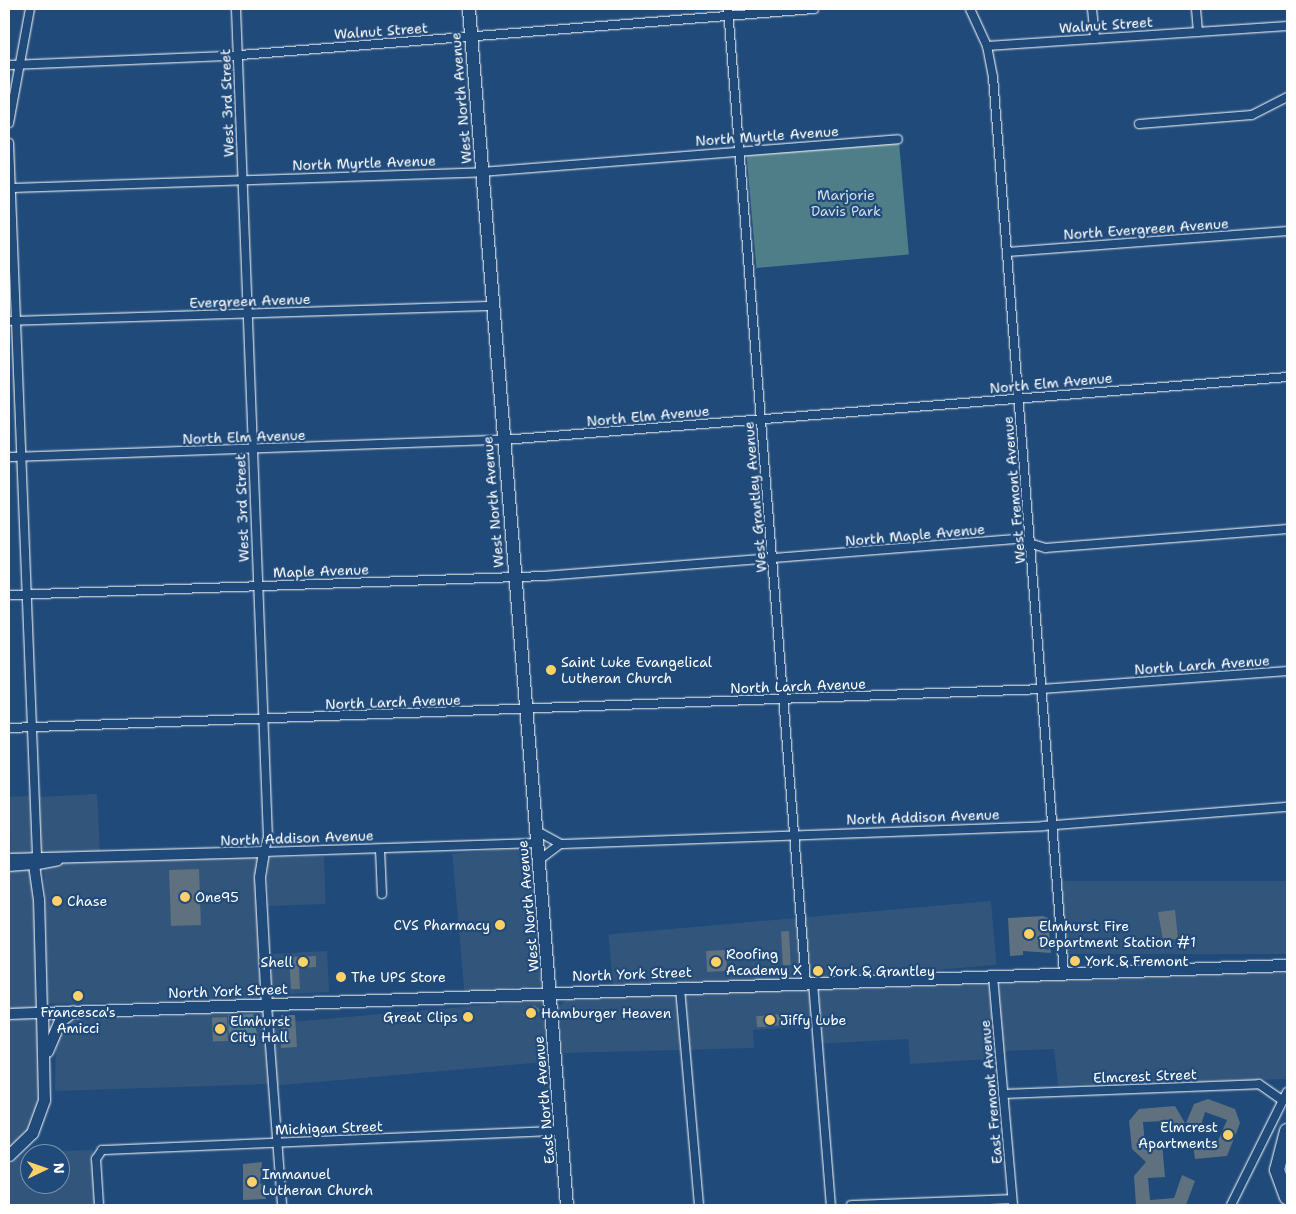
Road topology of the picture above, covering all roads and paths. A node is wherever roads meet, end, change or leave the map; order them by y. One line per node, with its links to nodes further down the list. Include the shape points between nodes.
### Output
1 (30, 9): 16 (street)
2 (236, 9): 14 (street, West 3rd Street)
3 (469, 9): 11 (main road, West North Avenue)
4 (814, 9): 8 (street, Walnut Street)
5 (970, 9): 13 (street, West Fremont Avenue)
6 (1092, 9): 12 (street)
7 (1196, 9): 10 (street)
8 (729, 12): 11 (street, Walnut Street); 22 (street, West Grantley Avenue)
9 (1287, 26): 10 (street, Walnut Street)
10 (1198, 32): 12 (street, Walnut Street)
11 (471, 37): 14 (street, Walnut Street); 23 (main road, West North Avenue)
12 (1094, 39): 13 (street, Walnut Street)
13 (986, 46): 27 (street, West Fremont Avenue)
14 (240, 54): 16 (street, Walnut Street); 24 (street, West 3rd Street)
15 (9, 65): 16 (street, Walnut Street)
16 (19, 65): 18 (street)
17 (1287, 97): 19 (street, via 1252,115)
18 (9, 123)
19 (1139, 124)
20 (898, 139): 22 (street, North Myrtle Avenue)
21 (9, 144): 25 (street)
22 (740, 150): 23 (street, North Myrtle Avenue); 33 (street, West Grantley Avenue)
23 (482, 172): 24 (street, North Myrtle Avenue); 28 (main road, West North Avenue)
24 (243, 180): 25 (street, North Myrtle Avenue); 29 (street, West 3rd Street)
25 (10, 188): 30 (street)
26 (1287, 231): 27 (street, North Evergreen Avenue)
27 (1008, 252): 32 (street, West Fremont Avenue)
28 (492, 306): 29 (street, Evergreen Avenue); 34 (main road, West North Avenue)
29 (249, 313): 30 (street, Evergreen Avenue); 35 (street, West 3rd Street)
30 (12, 321): 37 (street)
31 (1287, 377): 32 (street, North Elm Avenue)
32 (1019, 398): 33 (street, North Elm Avenue); 39 (street, West Fremont Avenue)
33 (762, 419): 34 (street, North Elm Avenue); 40 (street, West Grantley Avenue)
34 (503, 440): 35 (street, North Elm Avenue); 42 (main road, West North Avenue)
35 (254, 449): 37 (street, North Elm Avenue); 43 (street, West 3rd Street)
36 (9, 457): 37 (street, North Elm Avenue)
37 (20, 457): 45 (street)
38 (1287, 529): 39 (street, North Maple Avenue, via 1046,548)
39 (1030, 543): 40 (street, North Maple Avenue, via 1016,539); 47 (street, West Fremont Avenue)
40 (773, 558): 41 (street, North Maple Avenue); 48 (street, West Grantley Avenue)
41 (544, 576): 42 (street, Maple Avenue)
42 (515, 577): 43 (street, Maple Avenue); 49 (main road, West North Avenue)
43 (259, 586): 45 (street, Maple Avenue); 50 (street, West 3rd Street)
44 (9, 595): 45 (street, Maple Avenue)
45 (26, 595): 52 (street)
46 (1287, 671): 47 (street, North Larch Avenue)
47 (1042, 689): 48 (street, North Larch Avenue); 54 (street, West Fremont Avenue)
48 (784, 700): 49 (street, North Larch Avenue); 55 (street, West Grantley Avenue)
49 (527, 709): 50 (street, North Larch Avenue); 56 (main road, West North Avenue)
50 (264, 719): 52 (street, North Larch Avenue); 59 (street, West 3rd Street, via 268,838)
51 (9, 728): 52 (street, North Larch Avenue)
52 (31, 728): 62 (street)
53 (1287, 807): 54 (street, North Addison Avenue)
54 (1053, 825): 55 (street, North Addison Avenue); 66 (street, West Fremont Avenue)
55 (795, 836): 57 (street, North Addison Avenue); 68 (street, West Grantley Avenue)
56 (537, 837): 57 (street); 58 (street, North Addison Avenue); 61 (main road, West North Avenue)
57 (560, 844): 61 (street)
58 (380, 849): 59 (street, North Addison Avenue); 64 (street)
59 (264, 852): 62 (street, North Addison Avenue); 71 (street, West 3rd Street, via 260,877)
60 (9, 859): 62 (street, North Addison Avenue)
61 (539, 860): 70 (main road, West North Avenue)
62 (35, 861): 63 (street, North Addison Avenue); 73 (street)
63 (9, 867)
64 (382, 894)
65 (1287, 965): 66 (main road, North York Street)
66 (1064, 973): 67 (main road, North York Street)
67 (993, 976): 68 (main road, North York Street); 77 (street, East Fremont Avenue)
68 (810, 983): 69 (main road, North York Street); 89 (street, West Grantley Avenue)
69 (680, 988): 70 (main road, North York Street); 88 (street)
70 (550, 993): 71 (main road, North York Street); 79 (main road, East North Avenue)
71 (267, 1005): 72 (main road, North York Street); 81 (street)
72 (73, 1012): 73 (main road, North York Street); 75 (main road, via 60,1022)
73 (42, 1013): 74 (street, North York Street); 75 (main road)
74 (9, 1014)
75 (44, 1060): 82 (main road, via 40,1115 26,1141)
76 (1287, 1092): 78 (street)
77 (1003, 1094): 78 (street, Elmcrest Street, via 1259,1084); 84 (street, East Fremont Avenue)
78 (1282, 1101): 91 (street)
79 (562, 1131): 81 (street, Michigan Street); 87 (main road, East North Avenue)
80 (1287, 1131): 83 (highway, via 1277,1170)
81 (276, 1142): 85 (street, Michigan Street, via 98,1153); 86 (street)
82 (9, 1155)
83 (1287, 1197)
84 (1012, 1202): 90 (street)
85 (100, 1205)
86 (282, 1205)
87 (567, 1205)
88 (699, 1205)
89 (830, 1205)
90 (851, 1205)
91 (1232, 1205)

